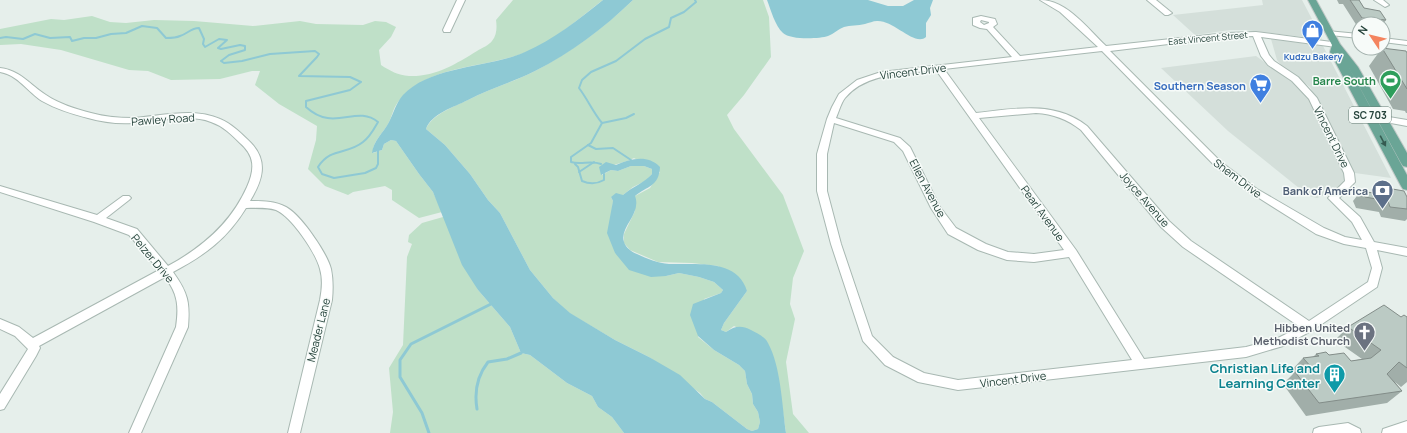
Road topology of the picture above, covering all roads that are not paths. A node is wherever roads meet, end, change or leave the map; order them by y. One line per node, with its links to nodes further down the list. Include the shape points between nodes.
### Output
1 (461, 0): 9 (street)
2 (1044, 0): 16 (street, Shem Drive, via 1063,10)
3 (1151, 0): 7 (street)
4 (1312, 0): 10 (main road, SC 703)
5 (1378, 0): 6 (street)
6 (1385, 5)
7 (1168, 13)
8 (989, 27): 17 (street)
9 (447, 30)
10 (1330, 33): 12 (street); 15 (main road, SC 703)
11 (1256, 34): 15 (street, East Vincent Street); 16 (street, East Vincent Street); 30 (street, Vincent Drive, via 1265,56 1271,63 1295,79 1313,98 1349,173 1350,182 1333,198 1356,220)
12 (1351, 35)
13 (1391, 41): 14 (street)
14 (1407, 43)
15 (1336, 45): 22 (main road, SC 703, via 1346,56); 25 (main road, SC 703, one-way to 25, via 1334,52)
16 (1104, 48): 17 (street, Vincent Drive); 30 (street, Shem Drive, via 1218,164 1254,191 1320,231)
17 (1017, 58): 18 (street, Vincent Drive)
18 (939, 68): 20 (street, Pearl Avenue); 21 (street, Vincent Drive, via 881,74 860,82 842,96)
19 (0, 70): 28 (street, Pawley Road, via 12,73 49,101 90,116 126,121 186,116 215,119 248,145 258,164 257,178)
20 (974, 116): 32 (street, Pearl Avenue); 35 (street, Joyce Avenue, via 1036,110 1053,112 1071,119 1084,128 1165,224 1187,244)
21 (831, 119): 32 (street, Ellen Avenue, via 879,133 896,140 907,149 936,208 952,231 982,247 1007,256 1034,258); 37 (street, Vincent Drive, via 822,154 822,191 836,244 867,338 888,361 922,378 958,385)
22 (1383, 119): 23 (street); 24 (main road, SC 703)
23 (1407, 122)
24 (1407, 163)
25 (1407, 186)
26 (0, 190): 29 (street, Pelzer Drive)
27 (126, 198): 29 (street)
28 (242, 204): 33 (street, Pawley Road, via 209,246); 41 (street, Meader Lane, via 281,208 318,250 324,262 328,289)
29 (98, 219): 33 (street, Pelzer Drive, via 133,232)
30 (1371, 246): 31 (street, Shem Drive); 35 (street, Vincent Drive, via 1377,268 1373,284)
31 (1407, 252)
32 (1072, 253): 37 (street, Pearl Avenue)
33 (166, 272): 36 (street, Pawley Road); 40 (street, Pelzer Drive, via 180,292 184,308 182,327)
34 (0, 324): 36 (street, via 11,328)
35 (1309, 327): 37 (street, Vincent Drive, via 1279,343 1246,352)
36 (31, 344): 38 (street, via 34,348 32,354)
37 (1141, 364)
38 (0, 406)
39 (1407, 427): 44 (street)
40 (135, 433)
41 (294, 433)
42 (1319, 433): 43 (street, via 1348,430)
43 (1355, 433)
44 (1388, 433)

